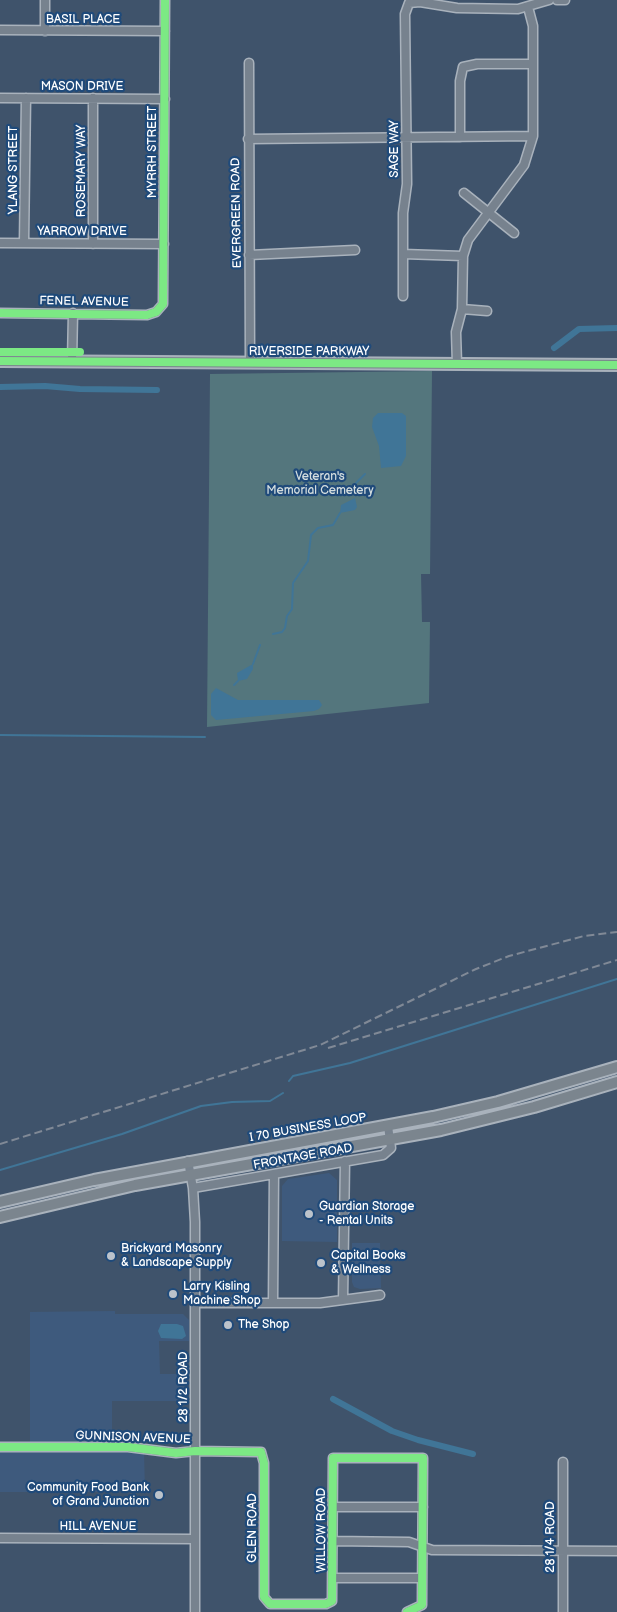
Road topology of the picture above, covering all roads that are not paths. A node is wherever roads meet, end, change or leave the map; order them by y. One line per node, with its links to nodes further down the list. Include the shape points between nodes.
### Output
1 (45, 0): 8 (street)
2 (165, 0): 9 (street, MYRRH STREET)
3 (549, 0): 6 (street)
4 (557, 0): 5 (street)
5 (565, 0)
6 (528, 7): 11 (street); 18 (street, SAGE WAY, via 457,8 409,3 405,14)
7 (0, 30): 8 (street, BASIL PLACE)
8 (45, 31): 9 (street, BASIL PLACE)
9 (165, 31): 15 (street, MYRRH STREET)
10 (249, 63): 19 (street, EVERGREEN ROAD)
11 (533, 64): 16 (street); 17 (street, via 463,67)
12 (0, 98): 13 (street, MASON DRIVE)
13 (26, 98): 14 (street, MASON DRIVE); 24 (street, YLANG STREET)
14 (94, 98): 15 (street, MASON DRIVE); 25 (street, ROSEMARY WAY)
15 (165, 99): 26 (street, MYRRH STREET)
16 (533, 136): 17 (street); 21 (street, via 524,165)
17 (460, 137): 18 (street)
18 (407, 138): 19 (street); 29 (street, SAGE WAY)
19 (248, 139): 28 (street, EVERGREEN ROAD)
20 (464, 193): 21 (street)
21 (488, 212): 22 (street); 30 (street, via 468,240)
22 (514, 233)
23 (0, 243): 24 (street, YARROW DRIVE)
24 (24, 243): 25 (street, YARROW DRIVE)
25 (93, 244): 26 (street, YARROW DRIVE)
26 (164, 244): 32 (street, MYRRH STREET)
27 (355, 250): 28 (street)
28 (249, 254): 39 (street, EVERGREEN ROAD)
29 (403, 254): 30 (street); 31 (street, SAGE WAY)
30 (463, 256): 33 (street)
31 (403, 296)
32 (163, 304): 36 (street, FENEL AVENUE, via 156,312 147,315)
33 (462, 309): 34 (street); 40 (street, via 456,332)
34 (487, 311)
35 (0, 313): 36 (street, FENEL AVENUE)
36 (73, 313): 38 (street)
37 (0, 361): 38 (main road, RIVERSIDE PARKWAY)
38 (72, 362): 39 (main road, RIVERSIDE PARKWAY)
39 (250, 362): 40 (main road, RIVERSIDE PARKWAY)
40 (457, 364): 41 (main road, RIVERSIDE PARKWAY)
41 (617, 365)
42 (617, 1067): 44 (main road, I 70 BUSINESS LOOP)
43 (617, 1082): 45 (main road, I 70 BUSINESS LOOP)
44 (488, 1104): 45 (main road); 46 (main road, I 70 BUSINESS LOOP)
45 (489, 1119): 47 (main road, I 70 BUSINESS LOOP)
46 (388, 1126): 47 (street); 48 (main road, I 70 BUSINESS LOOP)
47 (391, 1140): 49 (street, FRONTAGE ROAD, via 388,1153); 51 (main road, I 70 BUSINESS LOOP)
48 (188, 1161): 51 (street, 28 1/2 ROAD); 53 (main road, I 70 BUSINESS LOOP)
49 (345, 1161): 50 (street, FRONTAGE ROAD); 56 (street)
50 (274, 1174): 52 (street, FRONTAGE ROAD); 58 (street)
51 (191, 1175): 52 (street, 28 1/2 ROAD); 54 (main road, I 70 BUSINESS LOOP, via 83,1196)
52 (193, 1188): 57 (street, 28 1/2 ROAD)
53 (0, 1202)
54 (0, 1217)
55 (380, 1295): 56 (street)
56 (343, 1300): 58 (street)
57 (195, 1303): 58 (street); 60 (street, 28 1/2 ROAD)
58 (273, 1303)
59 (0, 1447): 60 (street, GUNNISON AVENUE, via 128,1447 176,1453)
60 (195, 1451): 61 (street, GUNNISON AVENUE, via 258,1451); 66 (street, 28 1/2 ROAD)
61 (263, 1455): 73 (street, GLEN ROAD, via 265,1601 270,1604 326,1604)
62 (562, 1462): 70 (street, 28 1/4 ROAD)
63 (333, 1507): 64 (street); 64 (street, WILLOW ROAD, via 333,1458 423,1458); 67 (street, WILLOW ROAD)
64 (423, 1507): 68 (street)
65 (0, 1538): 66 (street, HILL AVENUE)
66 (195, 1538): 74 (street, 28 1/2 ROAD)
67 (333, 1541): 68 (street, via 409,1542); 71 (street, WILLOW ROAD)
68 (423, 1548): 70 (street); 72 (street)
69 (617, 1551): 70 (street)
70 (562, 1552): 76 (street, 28 1/4 ROAD)
71 (333, 1578): 72 (street); 73 (street, WILLOW ROAD)
72 (422, 1578): 75 (street, via 422,1605)
73 (332, 1601)
74 (195, 1612)
75 (407, 1612)
76 (563, 1612)

